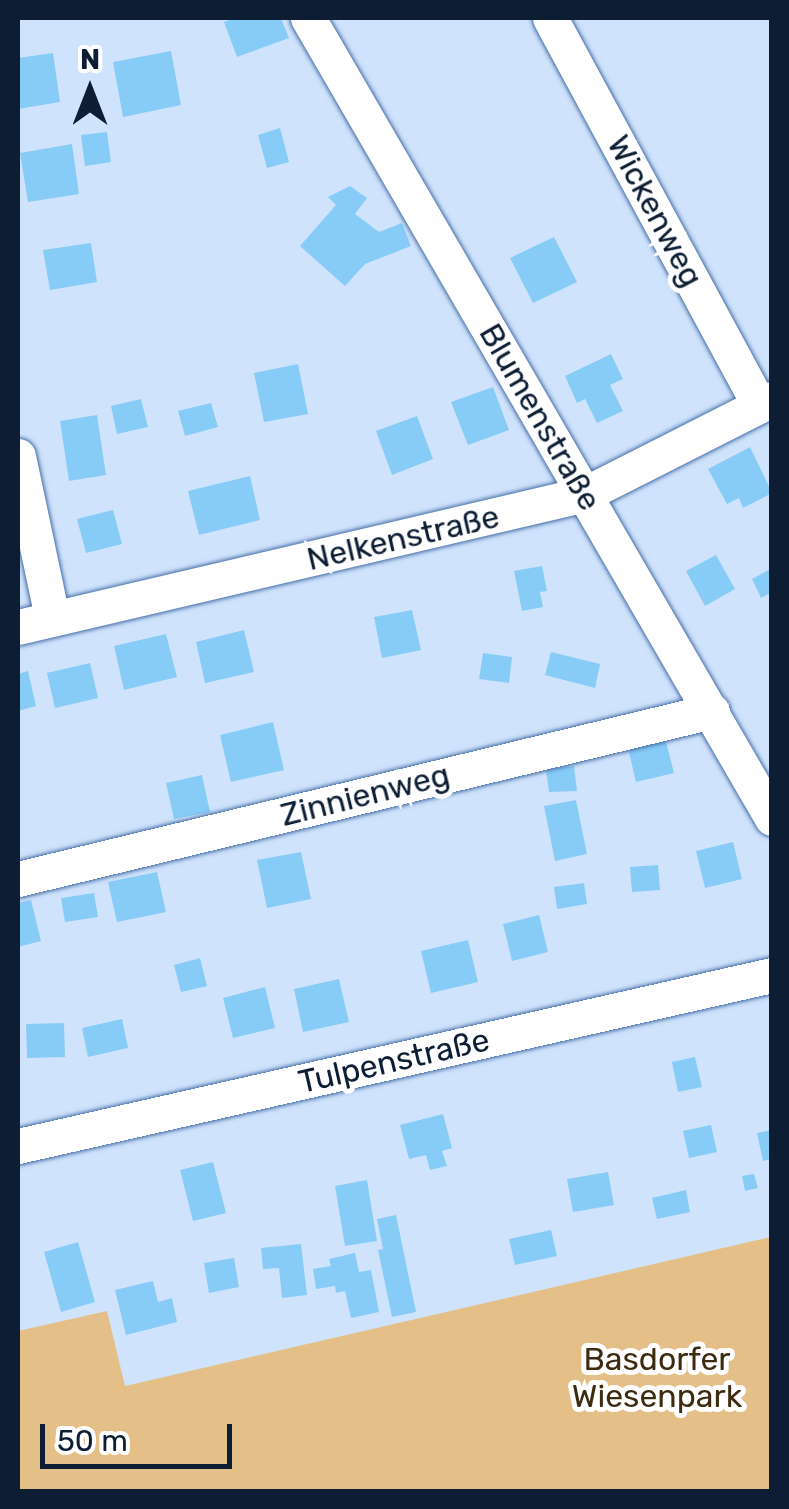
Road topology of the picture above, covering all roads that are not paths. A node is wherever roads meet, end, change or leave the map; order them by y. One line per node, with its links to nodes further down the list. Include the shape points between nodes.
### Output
1 (308, 18): 5 (street, Blumenstraße)
2 (550, 18): 3 (street, Wickenweg)
3 (765, 402): 5 (street, Nelkenstraße)
4 (18, 456): 6 (street)
5 (585, 494): 6 (street, Nelkenstraße); 8 (street, Blumenstraße)
6 (52, 618): 7 (street, Nelkenstraße)
7 (18, 627)
8 (712, 711): 9 (street, Blumenstraße); 10 (street, Zinnienweg)
9 (767, 801)
10 (18, 878)
11 (772, 975): 12 (street, Tulpenstraße)
12 (18, 1146)

